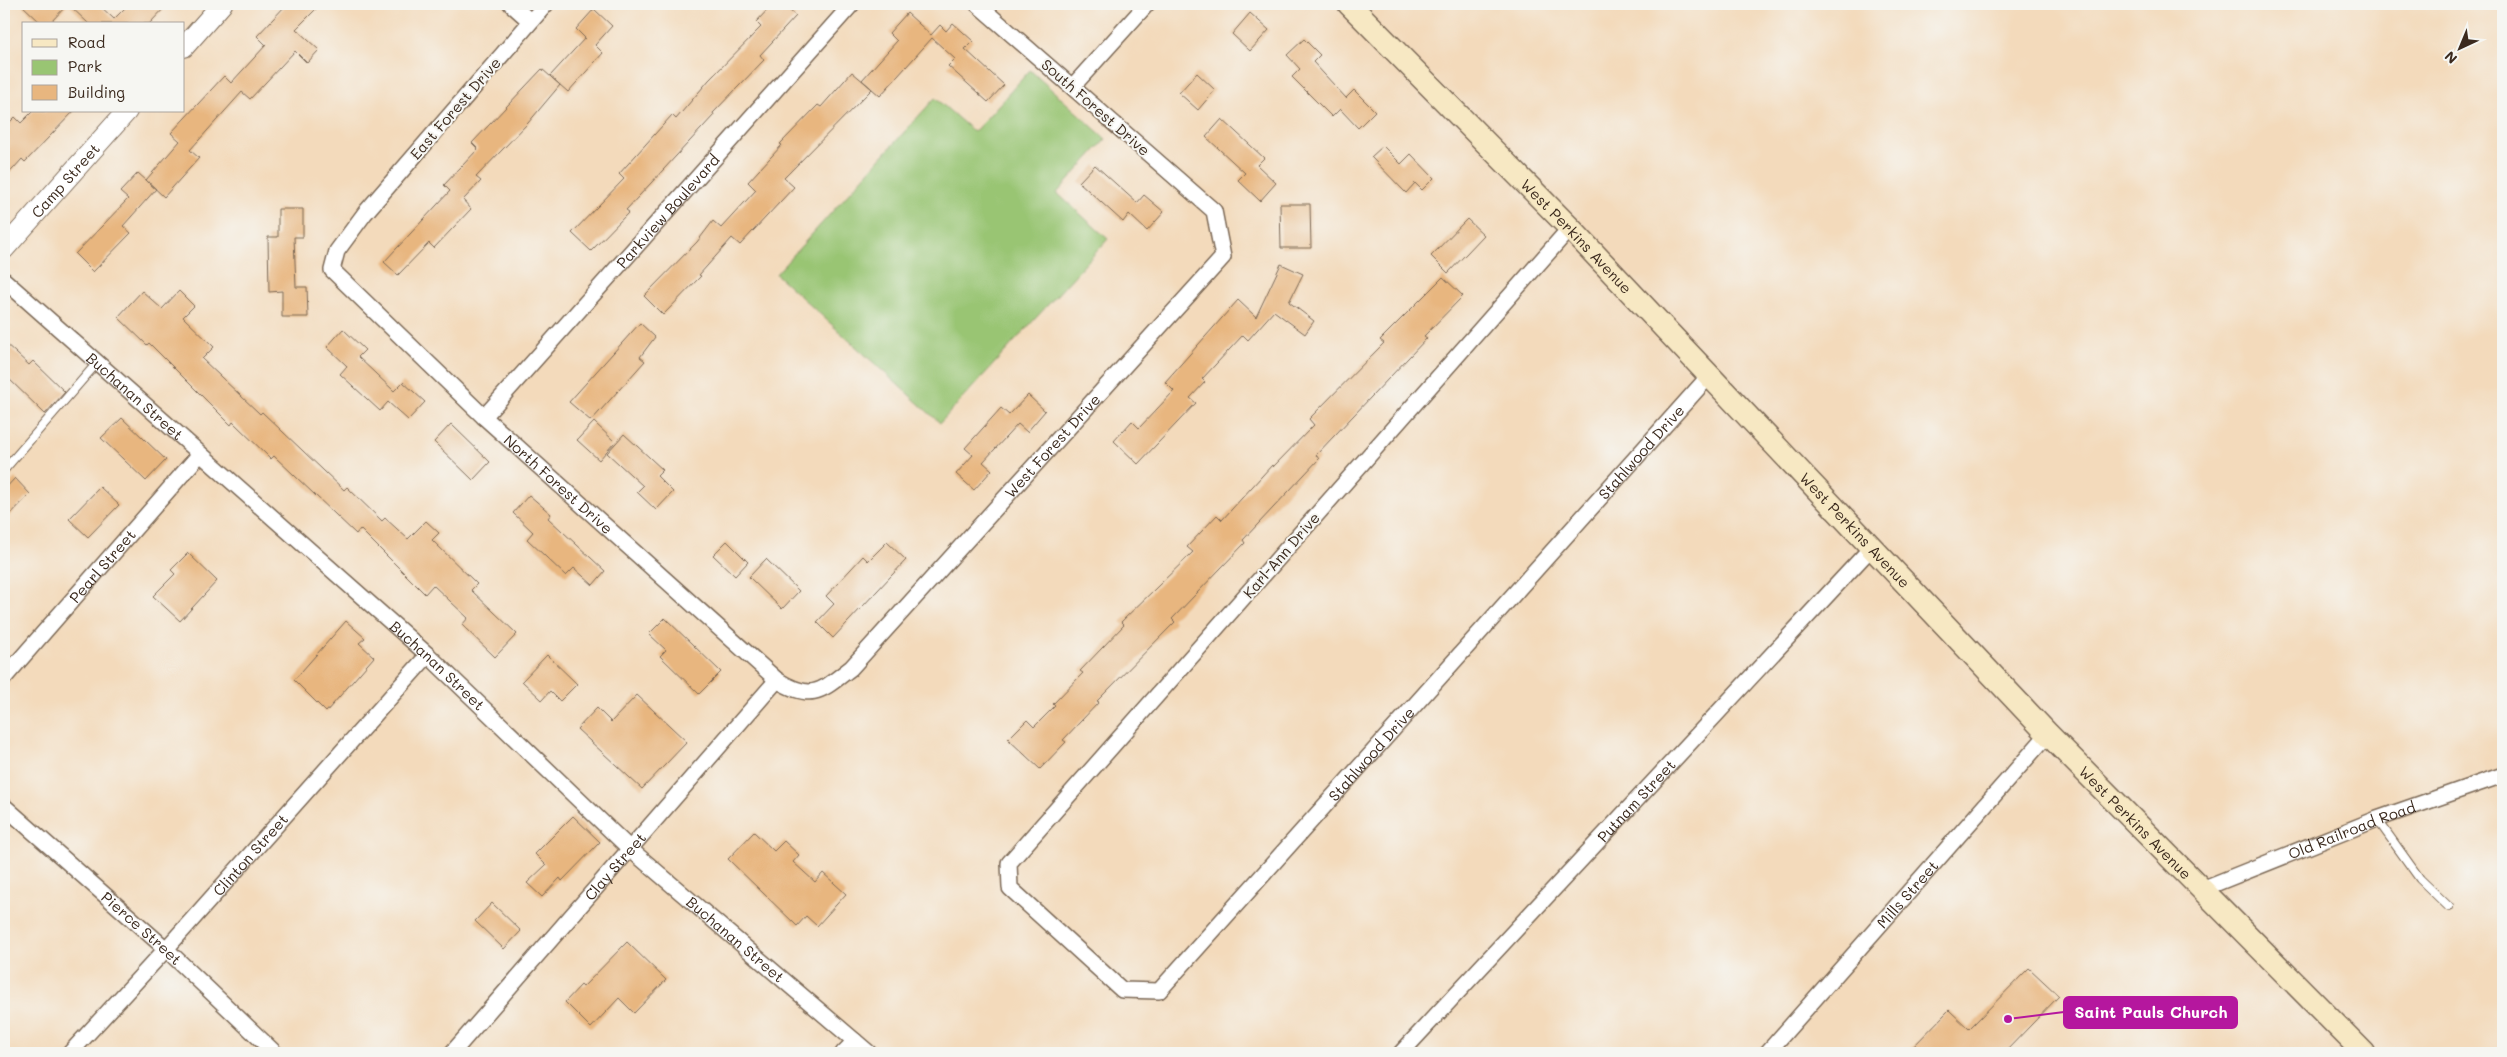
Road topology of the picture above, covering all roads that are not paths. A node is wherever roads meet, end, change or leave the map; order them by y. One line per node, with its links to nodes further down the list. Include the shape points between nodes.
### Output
1 (222, 4): 9 (street)
2 (511, 4): 8 (street)
3 (546, 4): 8 (street, East Forest Drive)
4 (852, 4): 19 (street, Parkview Boulevard)
5 (977, 4): 10 (street, South Forest Drive)
6 (1146, 4): 10 (street)
7 (1349, 4): 14 (main road, West Perkins Avenue)
8 (530, 21): 13 (street, East Forest Drive)
9 (185, 46)
10 (1072, 86): 12 (street, South Forest Drive)
11 (125, 112): 15 (street, Camp Street)
12 (1214, 211): 24 (street, West Forest Drive, via 1223,257)
13 (365, 213): 19 (street, North Forest Drive, via 337,251 332,270)
14 (1570, 228): 18 (main road, West Perkins Avenue); 32 (street, Karl-Ann Drive, via 1009,863)
15 (4, 249)
16 (4, 280): 17 (street, Buchanan Street)
17 (97, 362): 20 (street, Buchanan Street); 21 (lane)
18 (1709, 376): 22 (main road, West Perkins Avenue); 32 (street, Stahlwood Drive, via 1159,991 1122,990)
19 (484, 417): 26 (street, North Forest Drive)
20 (200, 454): 23 (street, Buchanan Street); 25 (street, Pearl Street)
21 (4, 470)
22 (1872, 547): 27 (main road, West Perkins Avenue); 42 (street, Putnam Street)
23 (428, 655): 31 (street, Buchanan Street); 35 (street, Clinton Street)
24 (851, 668): 26 (street, North Forest Drive, via 820,692 795,691)
25 (4, 678)
26 (776, 680): 31 (street, Clay Street)
27 (2048, 734): 33 (main road, West Perkins Avenue); 43 (street, Mills Street)
28 (2503, 775): 30 (street, Old Railroad Road)
29 (4, 806): 35 (street, Pierce Street)
30 (2377, 819): 33 (street, Old Railroad Road); 34 (lane, via 2420,879)
31 (630, 848): 36 (street, Buchanan Street); 39 (street, Clay Street)
32 (1010, 888)
33 (2202, 889): 44 (main road, West Perkins Avenue)
34 (2449, 907)
35 (166, 949): 37 (street, Clinton Street); 38 (street, Pierce Street)
36 (855, 1040): 40 (street); 41 (street, Buchanan Street)
37 (70, 1053)
38 (275, 1053)
39 (452, 1053)
40 (843, 1053)
41 (869, 1053)
42 (1401, 1053)
43 (1767, 1053)
44 (2364, 1053)

